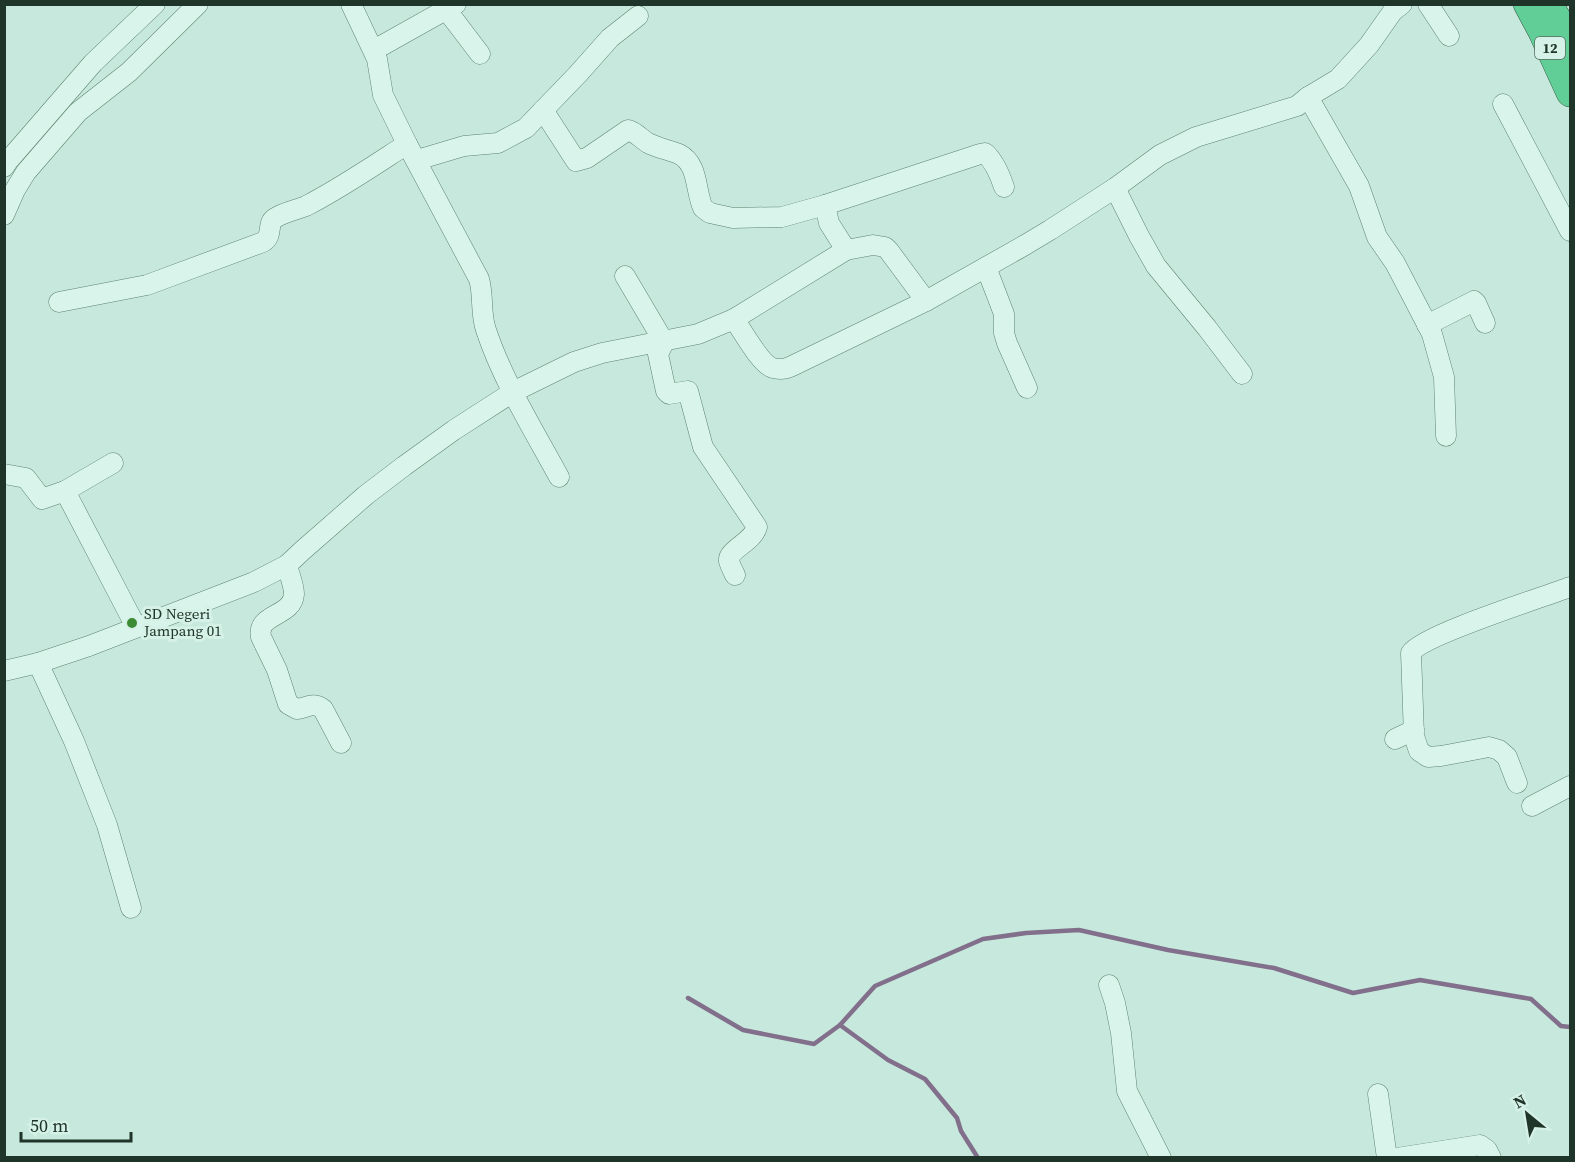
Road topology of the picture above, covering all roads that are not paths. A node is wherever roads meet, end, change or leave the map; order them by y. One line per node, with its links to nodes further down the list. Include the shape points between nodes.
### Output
1 (155, 4): 15 (street)
2 (198, 4): 19 (street, via 129,72)
3 (351, 4): 12 (street)
4 (1402, 4): 16 (street, via 1338,79)
5 (1428, 4): 10 (street)
6 (1527, 4): 9 (highway, 12)
7 (448, 6): 12 (street); 13 (street)
8 (638, 16): 18 (street, via 610,38)
9 (1555, 18): 11 (highway, 12); 14 (highway, 12)
10 (1449, 36)
11 (1570, 47)
12 (374, 50): 20 (street, via 383,95)
13 (480, 54)
14 (1570, 93)
15 (63, 97): 19 (street); 21 (street)
16 (1308, 97): 23 (street, via 1297,106 1196,137 1161,155); 34 (street, via 1359,186 1377,237)
17 (1503, 105): 26 (street)
18 (543, 110): 20 (street, via 526,128 498,142); 24 (street, via 576,160 587,158 628,130 645,142 684,158 695,177 701,205 710,213 733,218 782,217)
19 (78, 112): 25 (street, via 26,172)
20 (412, 152): 31 (street, via 276,218 263,242 147,285); 38 (street, via 479,279 485,327)
21 (4, 167)
22 (1004, 187): 24 (street, via 985,153)
23 (1115, 188): 28 (street); 36 (street, via 1156,266)
24 (825, 205): 27 (street, via 829,223)
25 (4, 215)
26 (1570, 231)
27 (846, 250): 30 (street, via 885,247); 32 (street)
28 (986, 267): 30 (street); 37 (street, via 1004,314 1007,343)
29 (625, 276): 35 (street)
30 (926, 301): 32 (street, via 784,369 765,364)
31 (59, 302)
32 (734, 319): 35 (street, via 698,334)
33 (1485, 323): 34 (street, via 1474,301)
34 (1427, 325): 39 (street, via 1444,377)
35 (664, 342): 38 (street, via 574,362); 45 (street, via 658,354 666,391 669,394 688,390 703,447 757,527 748,541 729,555)
36 (1242, 374)
37 (1027, 388)
38 (513, 392): 42 (street); 44 (street, via 366,495)
39 (1446, 436)
40 (113, 463): 43 (street)
41 (4, 474): 43 (street, via 26,478 42,499)
42 (559, 477)
43 (65, 491): 47 (street)
44 (287, 565): 47 (street, via 254,582); 52 (street, via 294,595 282,612 263,623 261,637 288,704 297,709 320,706)
45 (735, 575)
46 (1570, 587): 50 (street, via 1418,645 1410,659)
47 (136, 627): 48 (street)
48 (38, 663): 49 (street); 56 (street, via 107,825)
49 (4, 671)
50 (1414, 730): 51 (street); 53 (street, via 1419,751 1428,757 1489,747 1499,750 1507,757)
51 (1395, 739)
52 (341, 742)
53 (1517, 783)
54 (1570, 786): 55 (street)
55 (1532, 806)
56 (131, 908)
57 (1109, 985): 59 (street, via 1121,1033 1127,1091)
58 (1378, 1094): 60 (street)
59 (1161, 1158)
60 (1387, 1158)
61 (1397, 1158): 62 (street, via 1480,1145)
62 (1491, 1158)

